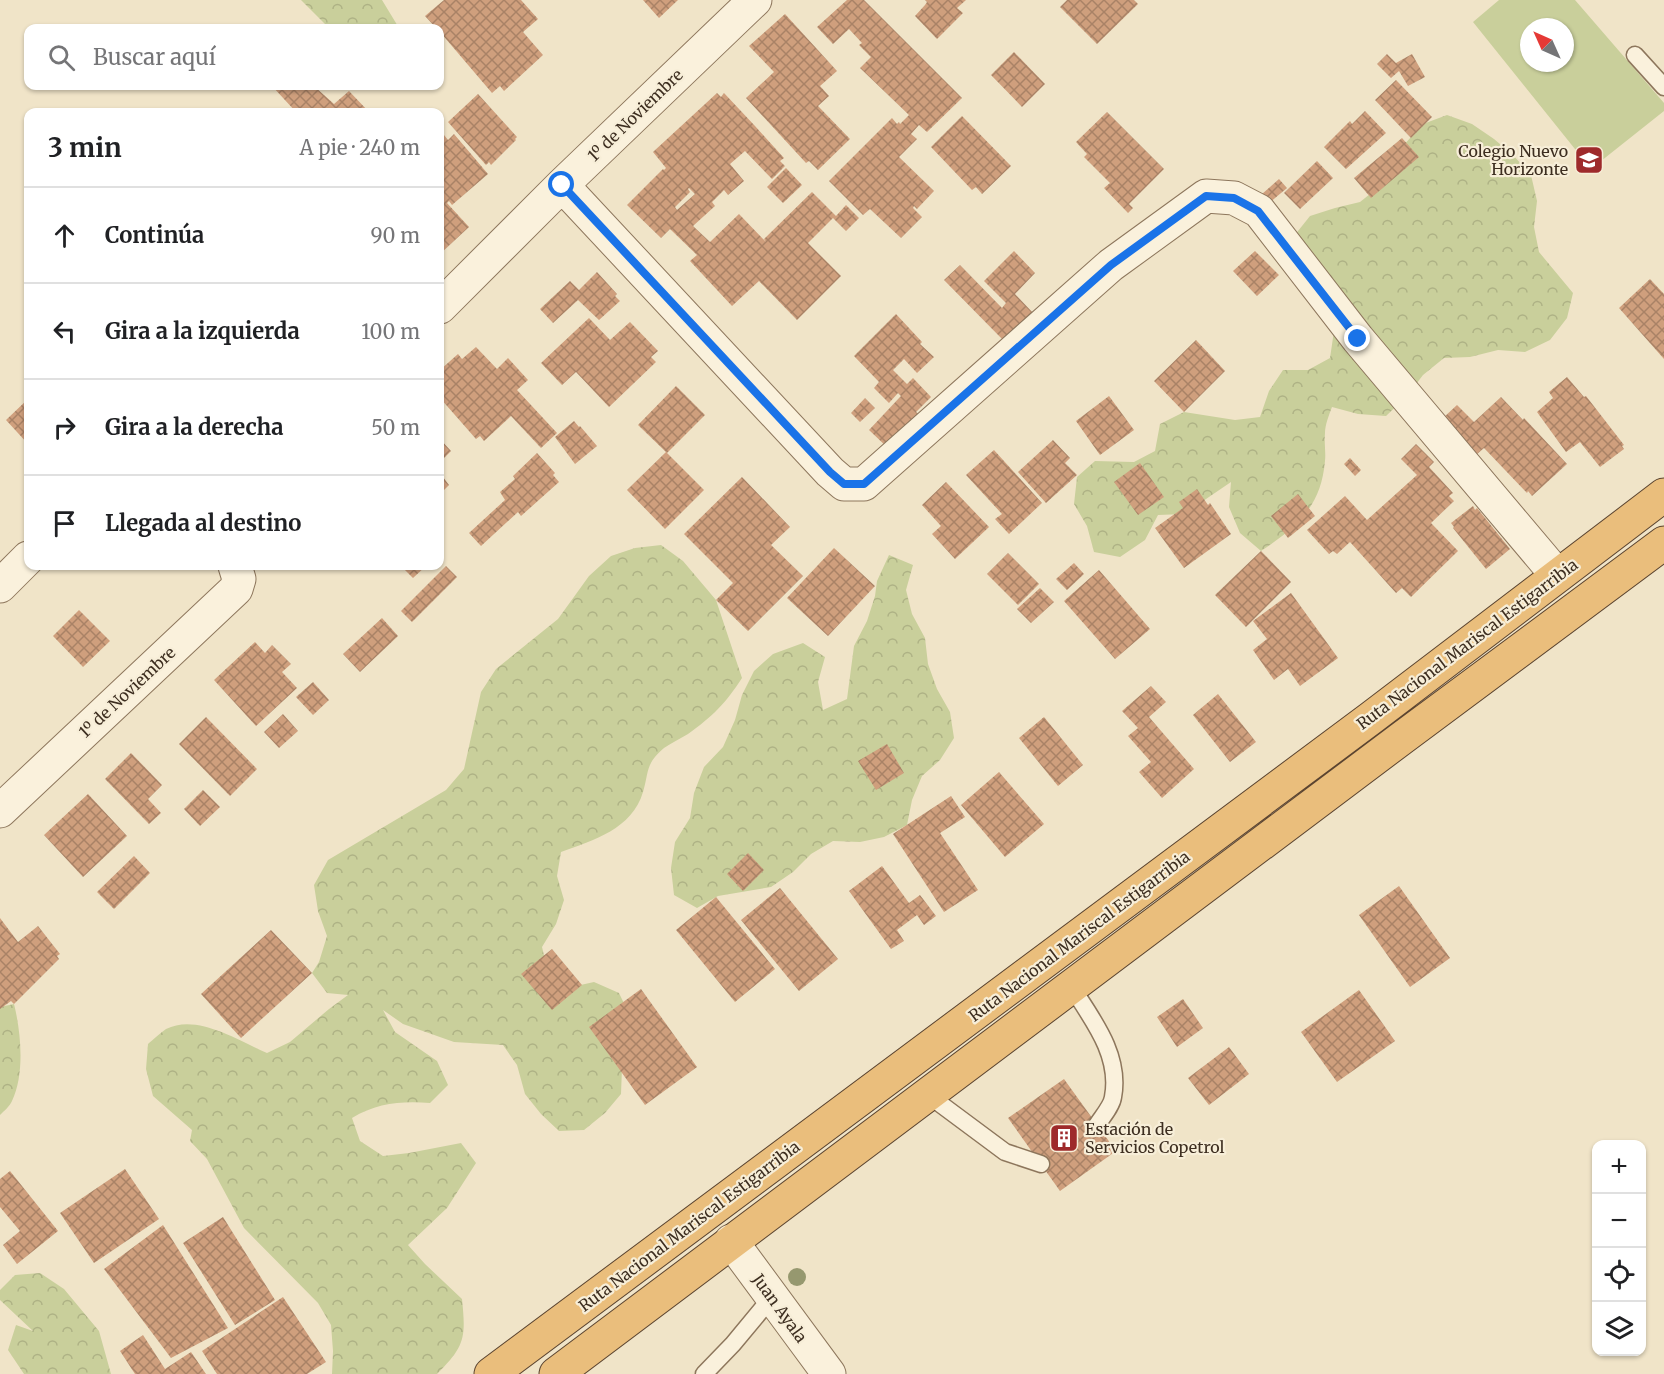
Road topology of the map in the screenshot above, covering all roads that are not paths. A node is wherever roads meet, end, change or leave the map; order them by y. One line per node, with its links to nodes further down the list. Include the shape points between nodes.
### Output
1 (755, 0): 4 (street, 1º de Noviembre)
2 (1635, 55): 3 (lane)
3 (1664, 87)
4 (562, 185): 5 (street, 1º de Noviembre); 10 (street, via 844,484 864,484 1111,265 1206,196 1234,198 1258,211 1358,339)
5 (444, 303)
6 (1664, 495): 10 (highway, Ruta Nacional Mariscal Estigarribia)
7 (1664, 543): 13 (highway)
8 (24, 562): 11 (street)
9 (236, 570): 12 (street, 1º de Noviembre, via 236,590)
10 (1557, 575): 19 (highway, Ruta Nacional Mariscal Estigarribia)
11 (0, 586)
12 (0, 811)
13 (1071, 986): 14 (highway); 15 (lane, via 1097,1027 1114,1070 1113,1099)
14 (927, 1094): 16 (lane, via 1005,1152); 17 (highway)
15 (1097, 1125)
16 (1041, 1164)
17 (731, 1241): 18 (street, Juan Ayala); 20 (highway)
18 (772, 1298): 21 (lane); 22 (street, Juan Ayala)
19 (491, 1374)
20 (556, 1374)
21 (704, 1374)
22 (829, 1374)

